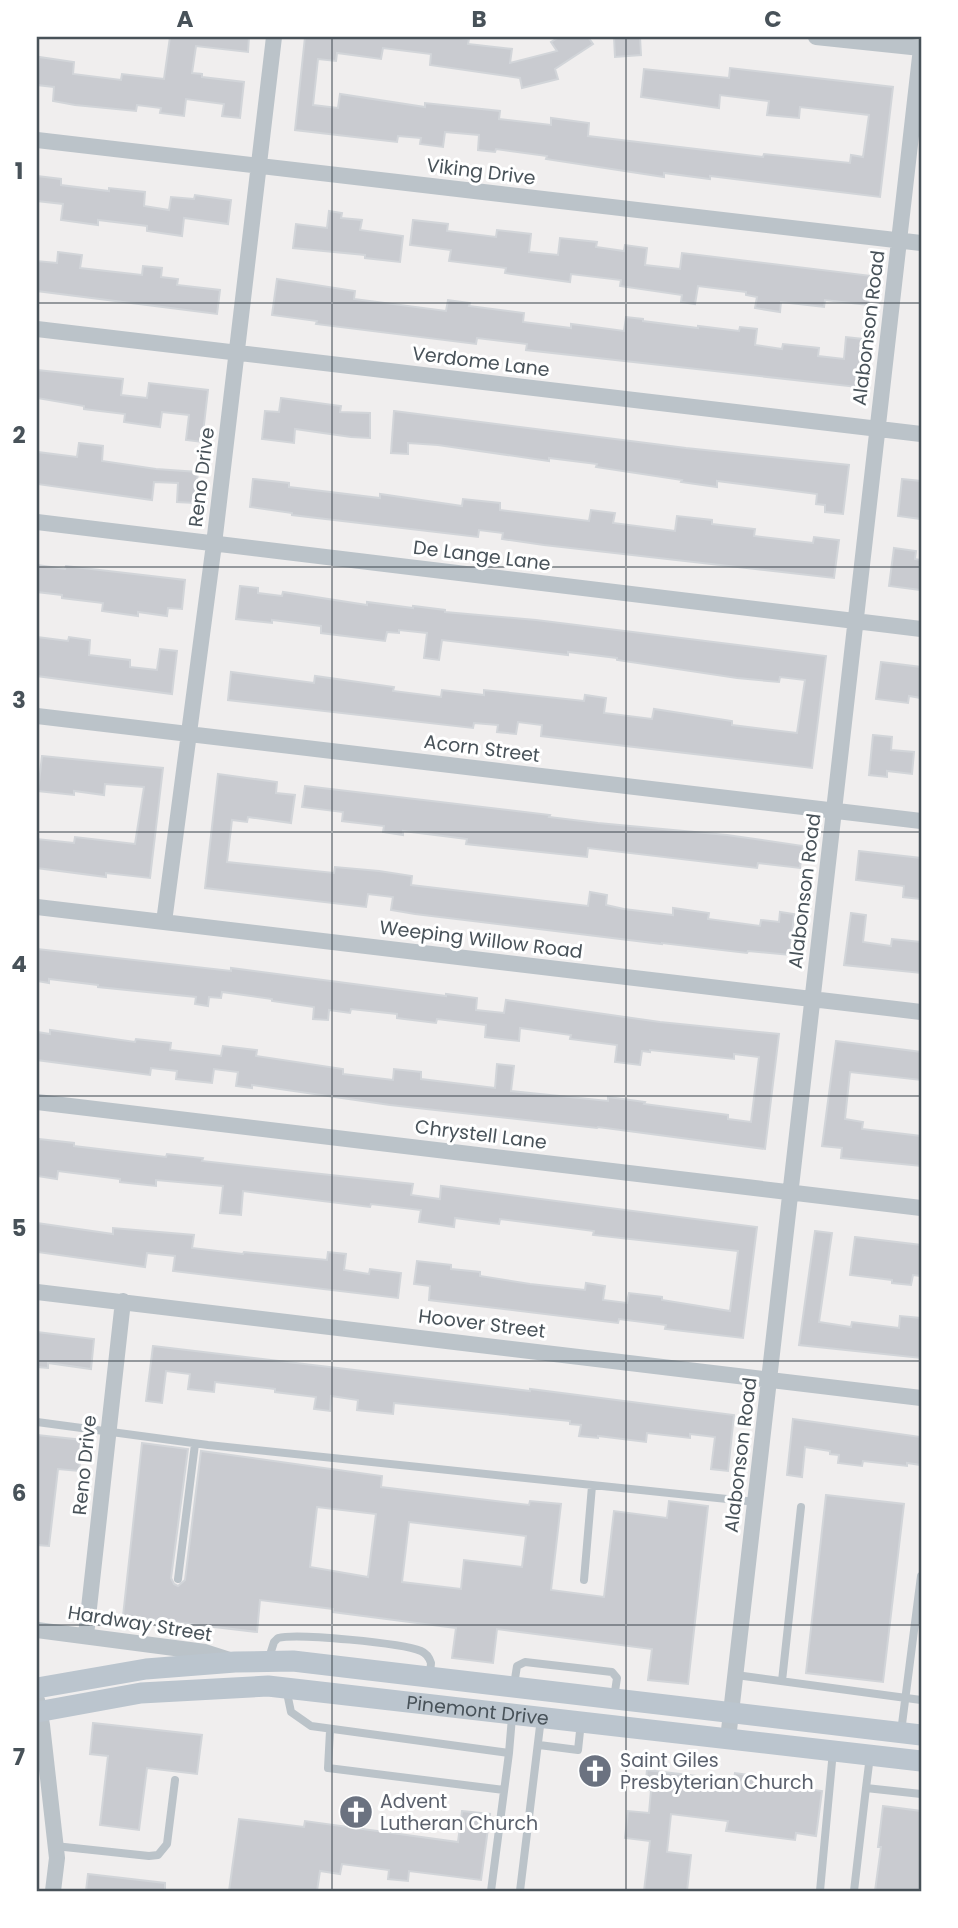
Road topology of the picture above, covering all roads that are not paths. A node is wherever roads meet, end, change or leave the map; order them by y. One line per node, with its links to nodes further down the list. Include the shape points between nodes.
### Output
1 (274, 37): 5 (street, Reno Drive)
2 (816, 37): 3 (street)
3 (921, 48): 6 (street, Alabonson Road)
4 (37, 140): 5 (street, Viking Drive)
5 (257, 166): 6 (street, Viking Drive); 9 (street, Reno Drive)
6 (899, 240): 7 (street, Viking Drive); 10 (street, Alabonson Road)
7 (921, 243)
8 (37, 329): 9 (street, Verdome Lane)
9 (238, 353): 10 (street, Verdome Lane); 13 (street, Reno Drive)
10 (878, 429): 11 (street, Verdome Lane); 14 (street, Alabonson Road)
11 (921, 434)
12 (37, 522): 13 (street, De Lange Lane)
13 (214, 544): 14 (street, De Lange Lane); 17 (street, Reno Drive)
14 (856, 621): 15 (street, De Lange Lane); 18 (street, Alabonson Road)
15 (921, 629)
16 (37, 716): 17 (street, Acorn Street)
17 (190, 733): 18 (street, Acorn Street); 21 (street, Reno Drive)
18 (834, 812): 19 (street, Acorn Street); 22 (street, Alabonson Road)
19 (921, 821)
20 (37, 907): 21 (street, Weeping Willow Road)
21 (164, 922): 22 (street, Weeping Willow Road)
22 (813, 1000): 23 (street, Weeping Willow Road); 25 (street, Alabonson Road)
23 (921, 1012)
24 (37, 1102): 25 (street, Chrystell Lane)
25 (791, 1192): 26 (street, Chrystell Lane); 29 (street, Alabonson Road)
26 (921, 1208)
27 (37, 1292): 28 (street, Hoover Street)
28 (123, 1301): 29 (street, Hoover Street); 32 (street, Reno Drive)
29 (770, 1380): 30 (street, Hoover Street); 35 (street, Alabonson Road)
30 (921, 1398)
31 (37, 1422): 32 (lane)
32 (109, 1432): 33 (lane); 41 (street, Reno Drive)
33 (195, 1444): 34 (lane); 38 (lane)
34 (592, 1486): 35 (lane); 39 (lane)
35 (756, 1502): 44 (street, Alabonson Road)
36 (801, 1507): 45 (lane)
37 (921, 1576): 49 (lane)
38 (178, 1579)
39 (584, 1580)
40 (37, 1630): 41 (street, Hardway Street)
41 (86, 1635): 42 (street, Hardway Street, via 205,1652)
42 (235, 1662): 43 (main road, Pinemont Drive); 48 (main road, Pinemont Drive, via 146,1669)
43 (268, 1662): 46 (main road); 47 (main road, Pinemont Drive, via 293,1661)
44 (736, 1675): 45 (lane); 52 (street, Alabonson Road)
45 (782, 1681): 49 (lane)
46 (277, 1687): 51 (main road, Pinemont Drive, via 141,1693); 53 (main road, Pinemont Drive); 56 (lane, via 291,1712 311,1727)
47 (514, 1687): 52 (main road, Pinemont Drive); 53 (main road)
48 (37, 1688)
49 (906, 1698): 50 (lane); 57 (lane)
50 (921, 1700)
51 (38, 1708): 65 (street)
52 (732, 1712): 57 (main road, Pinemont Drive); 58 (street, Alabonson Road)
53 (512, 1714): 54 (main road, Pinemont Drive); 61 (lane)
54 (541, 1717): 55 (main road, Pinemont Drive); 59 (lane)
55 (581, 1722): 58 (main road, Pinemont Drive); 59 (lane, via 578,1750)
56 (330, 1731): 61 (lane); 67 (lane, via 328,1769)
57 (911, 1733)
58 (728, 1739): 60 (main road, Pinemont Drive)
59 (539, 1745): 72 (lane)
60 (833, 1751): 62 (main road, Pinemont Drive); 73 (lane)
61 (509, 1754): 67 (lane)
62 (870, 1756): 63 (main road, Pinemont Drive); 66 (lane)
63 (921, 1762)
64 (175, 1780): 69 (lane, via 167,1844 158,1855)
65 (43, 1784): 69 (street)
66 (866, 1788): 68 (lane); 74 (lane)
67 (505, 1790): 71 (lane)
68 (921, 1794)
69 (55, 1846): 70 (street)
70 (53, 1891)
71 (491, 1891)
72 (520, 1891)
73 (820, 1891)
74 (854, 1891)

